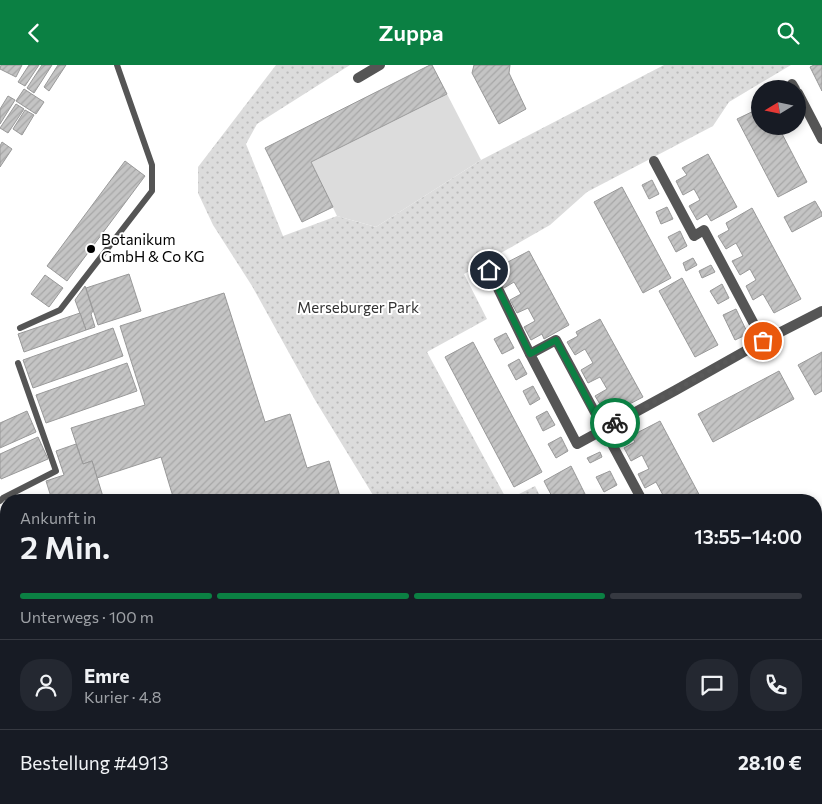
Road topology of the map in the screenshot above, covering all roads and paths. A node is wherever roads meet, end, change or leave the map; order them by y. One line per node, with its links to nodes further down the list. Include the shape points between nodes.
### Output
1 (117, 65): 9 (lane, via 152,165 152,191 60,310)
2 (380, 65): 3 (street)
3 (358, 78)
4 (806, 109): 5 (street)
5 (822, 139)
6 (654, 161): 10 (street, via 694,236 704,229)
7 (489, 270): 11 (street)
8 (822, 311): 10 (street)
9 (20, 328)
10 (763, 341): 13 (street)
11 (530, 354): 13 (street, via 556,340); 13 (street, via 577,444)
12 (18, 363): 14 (lane, via 56,471)
13 (603, 429): 15 (street)
14 (11, 494)
15 (639, 494)

